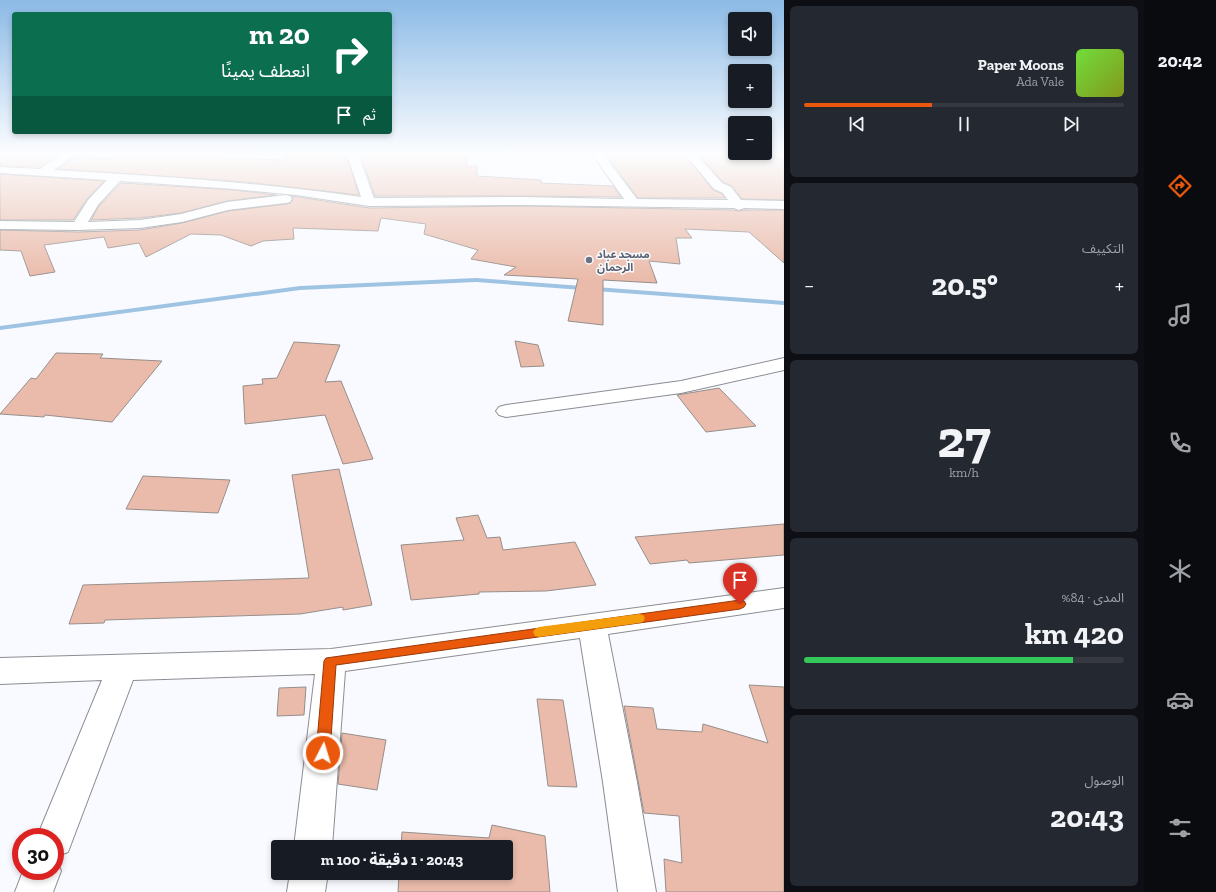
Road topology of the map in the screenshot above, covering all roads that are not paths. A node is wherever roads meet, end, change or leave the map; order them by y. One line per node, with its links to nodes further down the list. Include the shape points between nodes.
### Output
1 (99, 196): 11 (street)
2 (321, 196): 6 (street); 11 (street, via 227,206 182,218 140,224)
3 (367, 196): 6 (street)
4 (628, 196): 7 (street)
5 (731, 196): 9 (street)
6 (369, 202): 7 (street)
7 (634, 203): 9 (street)
8 (784, 205): 9 (street)
9 (739, 206)
10 (0, 225): 11 (street)
11 (78, 226)
12 (784, 364): 13 (street, via 669,388)
13 (506, 411)
14 (784, 598): 15 (street)
15 (592, 625): 16 (street); 25 (street)
16 (331, 661): 17 (street); 20 (street)
17 (123, 667): 18 (street); 19 (street)
18 (0, 671)
19 (59, 828)
20 (314, 840)
21 (39, 880): 23 (street)
22 (308, 880): 24 (street)
23 (34, 892)
24 (306, 892)
25 (637, 892)

